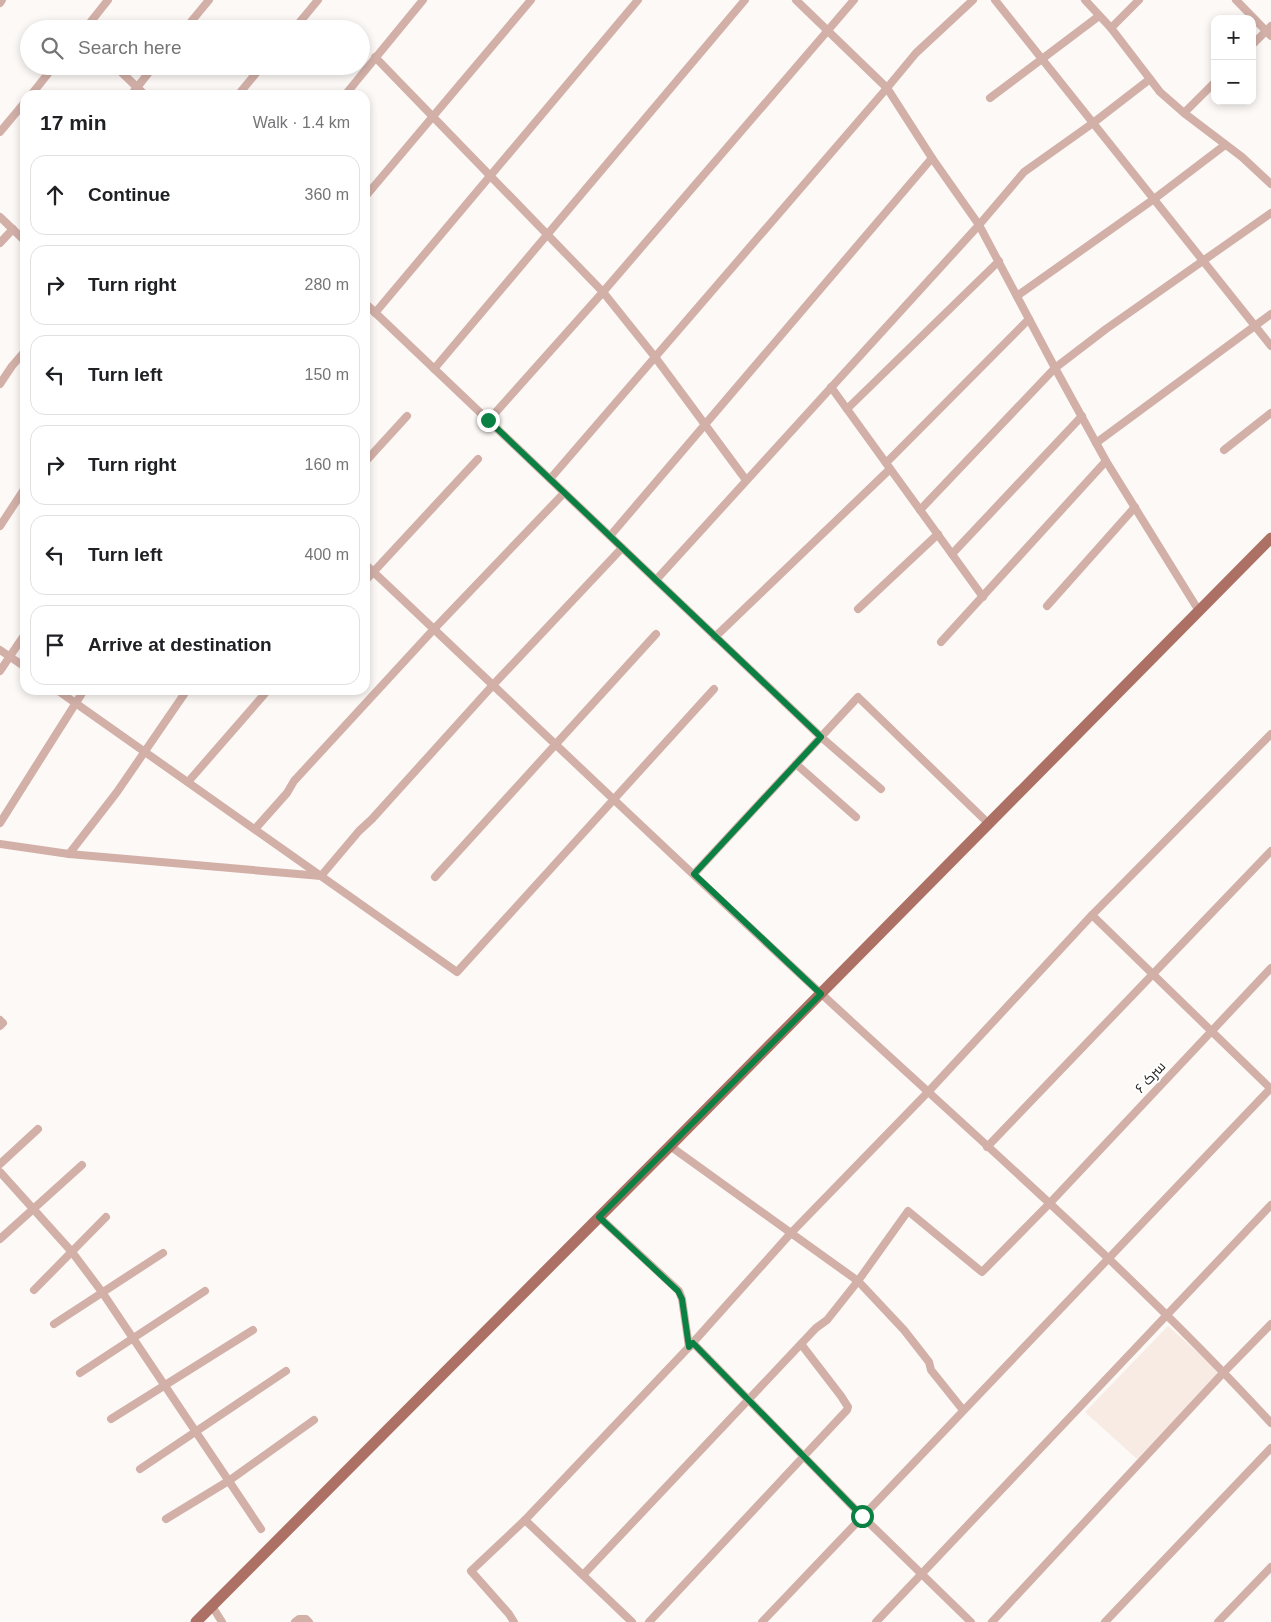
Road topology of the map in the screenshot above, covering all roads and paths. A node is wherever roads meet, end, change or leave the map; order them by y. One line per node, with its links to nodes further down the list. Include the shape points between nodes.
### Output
1 (2, 0): 16 (street)
2 (108, 0): 18 (street)
3 (209, 0): 19 (street)
4 (318, 0): 20 (street)
5 (423, 0): 25 (street)
6 (531, 0): 44 (street)
7 (638, 0): 49 (street)
8 (745, 0): 58 (street)
9 (796, 0): 22 (street)
10 (854, 0): 22 (street)
11 (973, 0): 36 (street, via 916,53)
12 (995, 0): 26 (street)
13 (1085, 0): 17 (street)
14 (1139, 0): 21 (street)
15 (1236, 0): 23 (street)
16 (0, 3)
17 (1100, 16): 21 (street); 26 (street)
18 (92, 20)
19 (192, 20)
20 (301, 20)
21 (1111, 28): 33 (street)
22 (828, 31): 36 (street); 62 (street)
23 (1269, 31): 24 (street)
24 (1256, 42)
25 (375, 57): 27 (street); 44 (street)
26 (1041, 58): 41 (street); 45 (street)
27 (370, 64)
28 (47, 75): 37 (street)
29 (124, 75): 35 (street)
30 (147, 75): 35 (street)
31 (255, 75): 39 (street)
32 (361, 75): 40 (street)
33 (1150, 79): 43 (street); 45 (street)
34 (1211, 86): 43 (street)
35 (137, 88): 38 (street)
36 (887, 88): 48 (street); 70 (street)
37 (34, 90)
38 (139, 90)
39 (242, 90)
40 (350, 90)
41 (990, 98)
42 (20, 108): 46 (street)
43 (1184, 113): 47 (street)
44 (433, 116): 49 (street); 51 (street)
45 (1093, 123): 52 (street); 55 (street, via 1024,172)
46 (0, 132)
47 (1225, 145): 50 (street); 52 (street)
48 (932, 158): 55 (street); 81 (street)
49 (491, 176): 58 (street); 65 (street)
50 (1270, 181)
51 (370, 191)
52 (1154, 199): 61 (street); 63 (street)
53 (1271, 213): 61 (street)
54 (0, 217): 56 (street)
55 (979, 225): 60 (street); 75 (street)
56 (12, 229): 57 (street); 59 (street)
57 (20, 233)
58 (547, 234): 62 (street); 73 (street)
59 (0, 243)
60 (999, 261): 63 (street); 76 (street)
61 (1204, 262): 68 (street); 72 (street)
62 (604, 292): 70 (street); 80 (street)
63 (1017, 296): 67 (street)
64 (370, 308): 65 (street)
65 (375, 313): 73 (street)
66 (1271, 314): 68 (street)
67 (1030, 319): 72 (street); 87 (street)
68 (1255, 326): 69 (street); 82 (street)
69 (1271, 346)
70 (655, 357): 81 (street); 88 (street)
71 (20, 358): 74 (street)
72 (1055, 368): 79 (street); 93 (street)
73 (434, 369): 80 (street)
74 (0, 384)
75 (831, 387): 76 (street); 89 (street)
76 (847, 409): 87 (street)
77 (1271, 413): 83 (street)
78 (407, 416): 84 (street)
79 (1082, 416): 82 (street); 99 (street)
80 (488, 420): 88 (street)
81 (704, 425): 89 (street); 96 (street)
82 (1096, 442): 86 (street)
83 (1224, 450)
84 (370, 457)
85 (478, 459): 101 (street)
86 (1106, 461): 92 (street); 104 (street)
87 (888, 466): 93 (street); 110 (street)
88 (550, 479): 90 (street)
89 (746, 480): 103 (street)
90 (564, 493): 96 (street); 108 (street)
91 (20, 496): 94 (street)
92 (1135, 507): 105 (street); 107 (street)
93 (920, 510): 95 (street)
94 (0, 526)
95 (938, 534): 99 (street); 106 (street)
96 (610, 536): 98 (street)
97 (1271, 538): 107 (main road)
98 (622, 548): 103 (street); 117 (street)
99 (952, 554): 104 (street)
100 (370, 568): 101 (street)
101 (374, 572): 102 (street); 108 (street)
102 (370, 576)
103 (656, 580): 110 (street)
104 (983, 597): 112 (street)
105 (1047, 606)
106 (858, 609)
107 (1199, 611): 134 (main road)
108 (434, 629): 117 (street); 135 (street, via 294,781)
109 (656, 634): 126 (street)
110 (715, 636): 125 (street)
111 (20, 642): 114 (street)
112 (941, 642)
113 (0, 650): 114 (street)
114 (10, 657): 115 (street); 116 (street)
115 (20, 664)
116 (0, 671)
117 (493, 685): 126 (street); 140 (street)
118 (714, 689): 131 (street)
119 (64, 695): 123 (street)
120 (81, 695): 123 (street)
121 (184, 695): 127 (street)
122 (264, 695): 129 (street)
123 (75, 703): 127 (street); 133 (street)
124 (1271, 734): 142 (street)
125 (821, 737): 128 (street); 130 (street); 134 (street, via 858,698)
126 (555, 743): 131 (street); 141 (street)
127 (145, 752): 129 (street); 138 (street)
128 (796, 764): 132 (street); 139 (street)
129 (188, 782): 135 (street)
130 (881, 789)
131 (614, 799): 139 (street); 140 (street, via 458,972)
132 (856, 816)
133 (0, 823)
134 (989, 824): 145 (main road)
135 (255, 830): 140 (street)
136 (2, 846): 138 (street)
137 (1271, 851): 144 (street)
138 (69, 854): 140 (street)
139 (694, 874): 145 (street)
140 (321, 876)
141 (435, 877)
142 (1092, 916): 144 (street); 150 (street)
143 (1271, 968): 148 (street, سرک ۶)
144 (1152, 973): 148 (street); 153 (street)
145 (821, 994): 150 (street); 152 (main road)
146 (0, 1020): 147 (street, via 3,1023)
147 (0, 1026)
148 (1210, 1031): 149 (street); 157 (street, سرک ۶)
149 (1271, 1089): 166 (street)
150 (928, 1092): 153 (street); 162 (street)
151 (38, 1129): 154 (street)
152 (670, 1146): 161 (main road); 162 (street)
153 (988, 1147): 157 (street)
154 (0, 1164)
155 (82, 1165): 159 (street)
156 (0, 1172): 159 (street)
157 (1049, 1204): 166 (street); 167 (street, سرک ۶, via 982,1272 908,1211)
158 (1271, 1205): 171 (street)
159 (34, 1208): 163 (street); 164 (street)
160 (106, 1217): 164 (street)
161 (599, 1217): 177 (street, via 678,1291); 199 (main road)
162 (791, 1233): 167 (street); 177 (street)
163 (0, 1239)
164 (72, 1252): 168 (street); 170 (street)
165 (163, 1253): 170 (street)
166 (1108, 1258): 171 (street); 183 (street)
167 (858, 1280): 176 (street, via 826,1320); 183 (street, via 904,1330)
168 (34, 1290)
169 (205, 1291): 175 (street)
170 (102, 1292): 172 (street); 175 (street)
171 (1167, 1314): 179 (street); 197 (street)
172 (54, 1324)
173 (1271, 1324): 179 (street)
174 (253, 1330): 181 (street)
175 (134, 1338): 180 (street); 181 (street)
176 (801, 1344): 182 (street); 189 (street, via 848,1407)
177 (691, 1345): 182 (street); 194 (street)
178 (286, 1371): 187 (street)
179 (1224, 1372): 186 (street); 210 (street)
180 (80, 1373)
181 (165, 1385): 184 (street); 187 (street)
182 (749, 1399): 189 (street); 198 (street)
183 (963, 1410): 192 (street)
184 (111, 1419)
185 (314, 1420): 191 (street)
186 (1271, 1423)
187 (197, 1431): 190 (street); 191 (street)
188 (1271, 1448): 211 (street)
189 (804, 1458): 192 (street); 206 (street)
190 (140, 1468)
191 (230, 1480): 193 (street); 195 (street)
192 (862, 1516): 197 (street); 207 (street)
193 (166, 1519)
194 (525, 1520): 198 (street); 204 (street, via 470,1572)
195 (261, 1528)
196 (1271, 1567): 212 (street)
197 (921, 1573): 208 (street); 209 (street)
198 (583, 1575): 205 (street)
199 (212, 1606): 200 (main road); 201 (street)
200 (196, 1622)
201 (222, 1622)
202 (295, 1622): 203 (street, via 299,1619)
203 (309, 1622)
204 (514, 1622)
205 (632, 1622)
206 (650, 1622)
207 (762, 1622)
208 (876, 1622)
209 (971, 1622)
210 (992, 1622)
211 (1104, 1622)
212 (1218, 1622)

